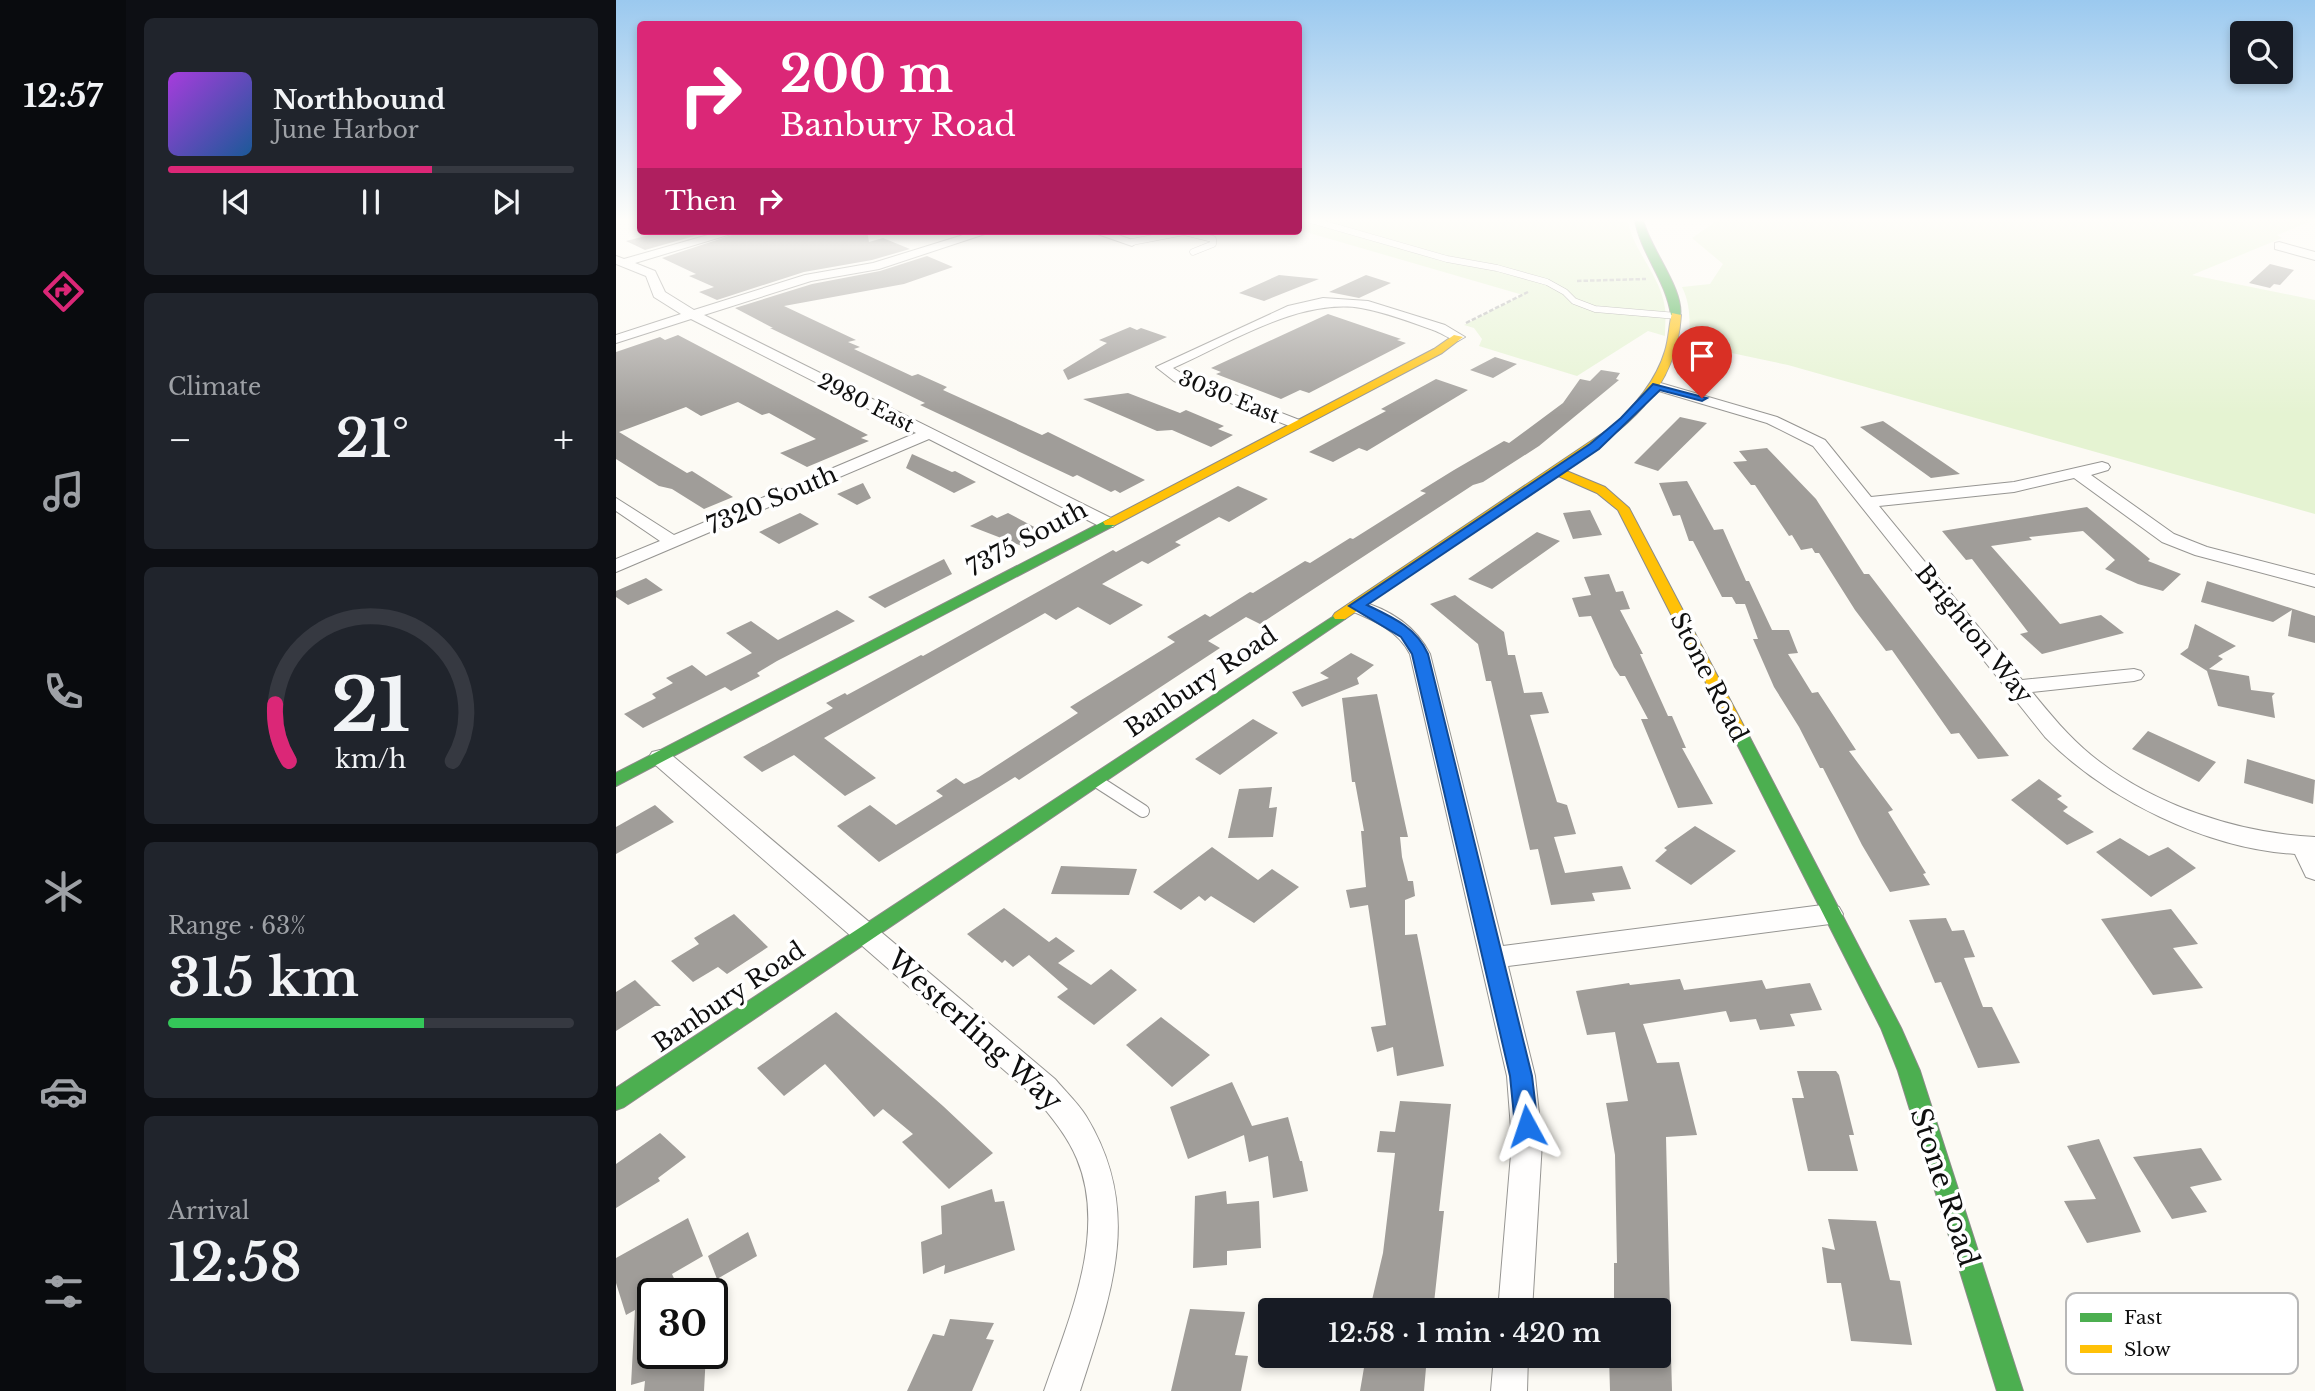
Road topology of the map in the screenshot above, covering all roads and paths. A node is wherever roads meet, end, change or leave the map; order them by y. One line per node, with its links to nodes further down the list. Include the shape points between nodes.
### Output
1 (655, 285): 6 (street, 2980 East, via 659,294)
2 (787, 285): 6 (street)
3 (1552, 285): 7 (lane, via 1595,309)
4 (1668, 285): 7 (street, Banbury Road)
5 (1530, 291): 8 (path)
6 (693, 315): 10 (street); 13 (street, 2980 East)
7 (1677, 316): 11 (street, Banbury Road, via 1674,346)
8 (1466, 323)
9 (1458, 337): 12 (street, 7375 South); 12 (street, 3030 East, via 1363,304 1323,302 1293,309 1163,367 1179,378)
10 (616, 339)
11 (1657, 386): 15 (street, Banbury Road, via 1625,420); 17 (street, Brighton Way, via 1805,434 1829,453)
12 (1297, 424): 19 (street, 7375 South)
13 (928, 434): 19 (street, 2980 East); 20 (street, 7320 South)
14 (2102, 467): 16 (street)
15 (1557, 471): 23 (street, Banbury Road); 32 (street, Stone Road, via 1596,486 1623,508)
16 (2079, 474): 17 (street, via 1984,491); 22 (street, via 2168,538)
17 (1868, 502): 25 (street, Brighton Way)
18 (616, 503): 20 (street)
19 (1107, 523): 26 (street, 7375 South)
20 (673, 542): 21 (street, 7320 South)
21 (616, 566)
22 (2315, 581)
23 (1356, 606): 28 (street, Banbury Road); 34 (street, via 1394,624 1416,643)
24 (2134, 675): 25 (street)
25 (2018, 687): 30 (street, Brighton Way, via 2053,732 2088,764 2136,795 2190,819 2246,836)
26 (660, 757): 27 (street, 7375 South); 33 (street, Westerling Way)
27 (616, 780)
28 (1096, 780): 29 (lane); 33 (street, Banbury Road)
29 (1143, 811)
30 (2309, 846): 31 (street)
31 (2315, 871)
32 (1830, 914): 34 (street); 40 (street, Stone Road, via 1909,1071)
33 (866, 933): 35 (street, Banbury Road); 38 (street, Westerling Way, via 1045,1088 1084,1136 1104,1207 1104,1248)
34 (1493, 958): 36 (street, via 1526,1109)
35 (616, 1100)
36 (1515, 1298)
37 (1510, 1368): 39 (street)
38 (1062, 1391)
39 (1509, 1391)
40 (2010, 1391)

